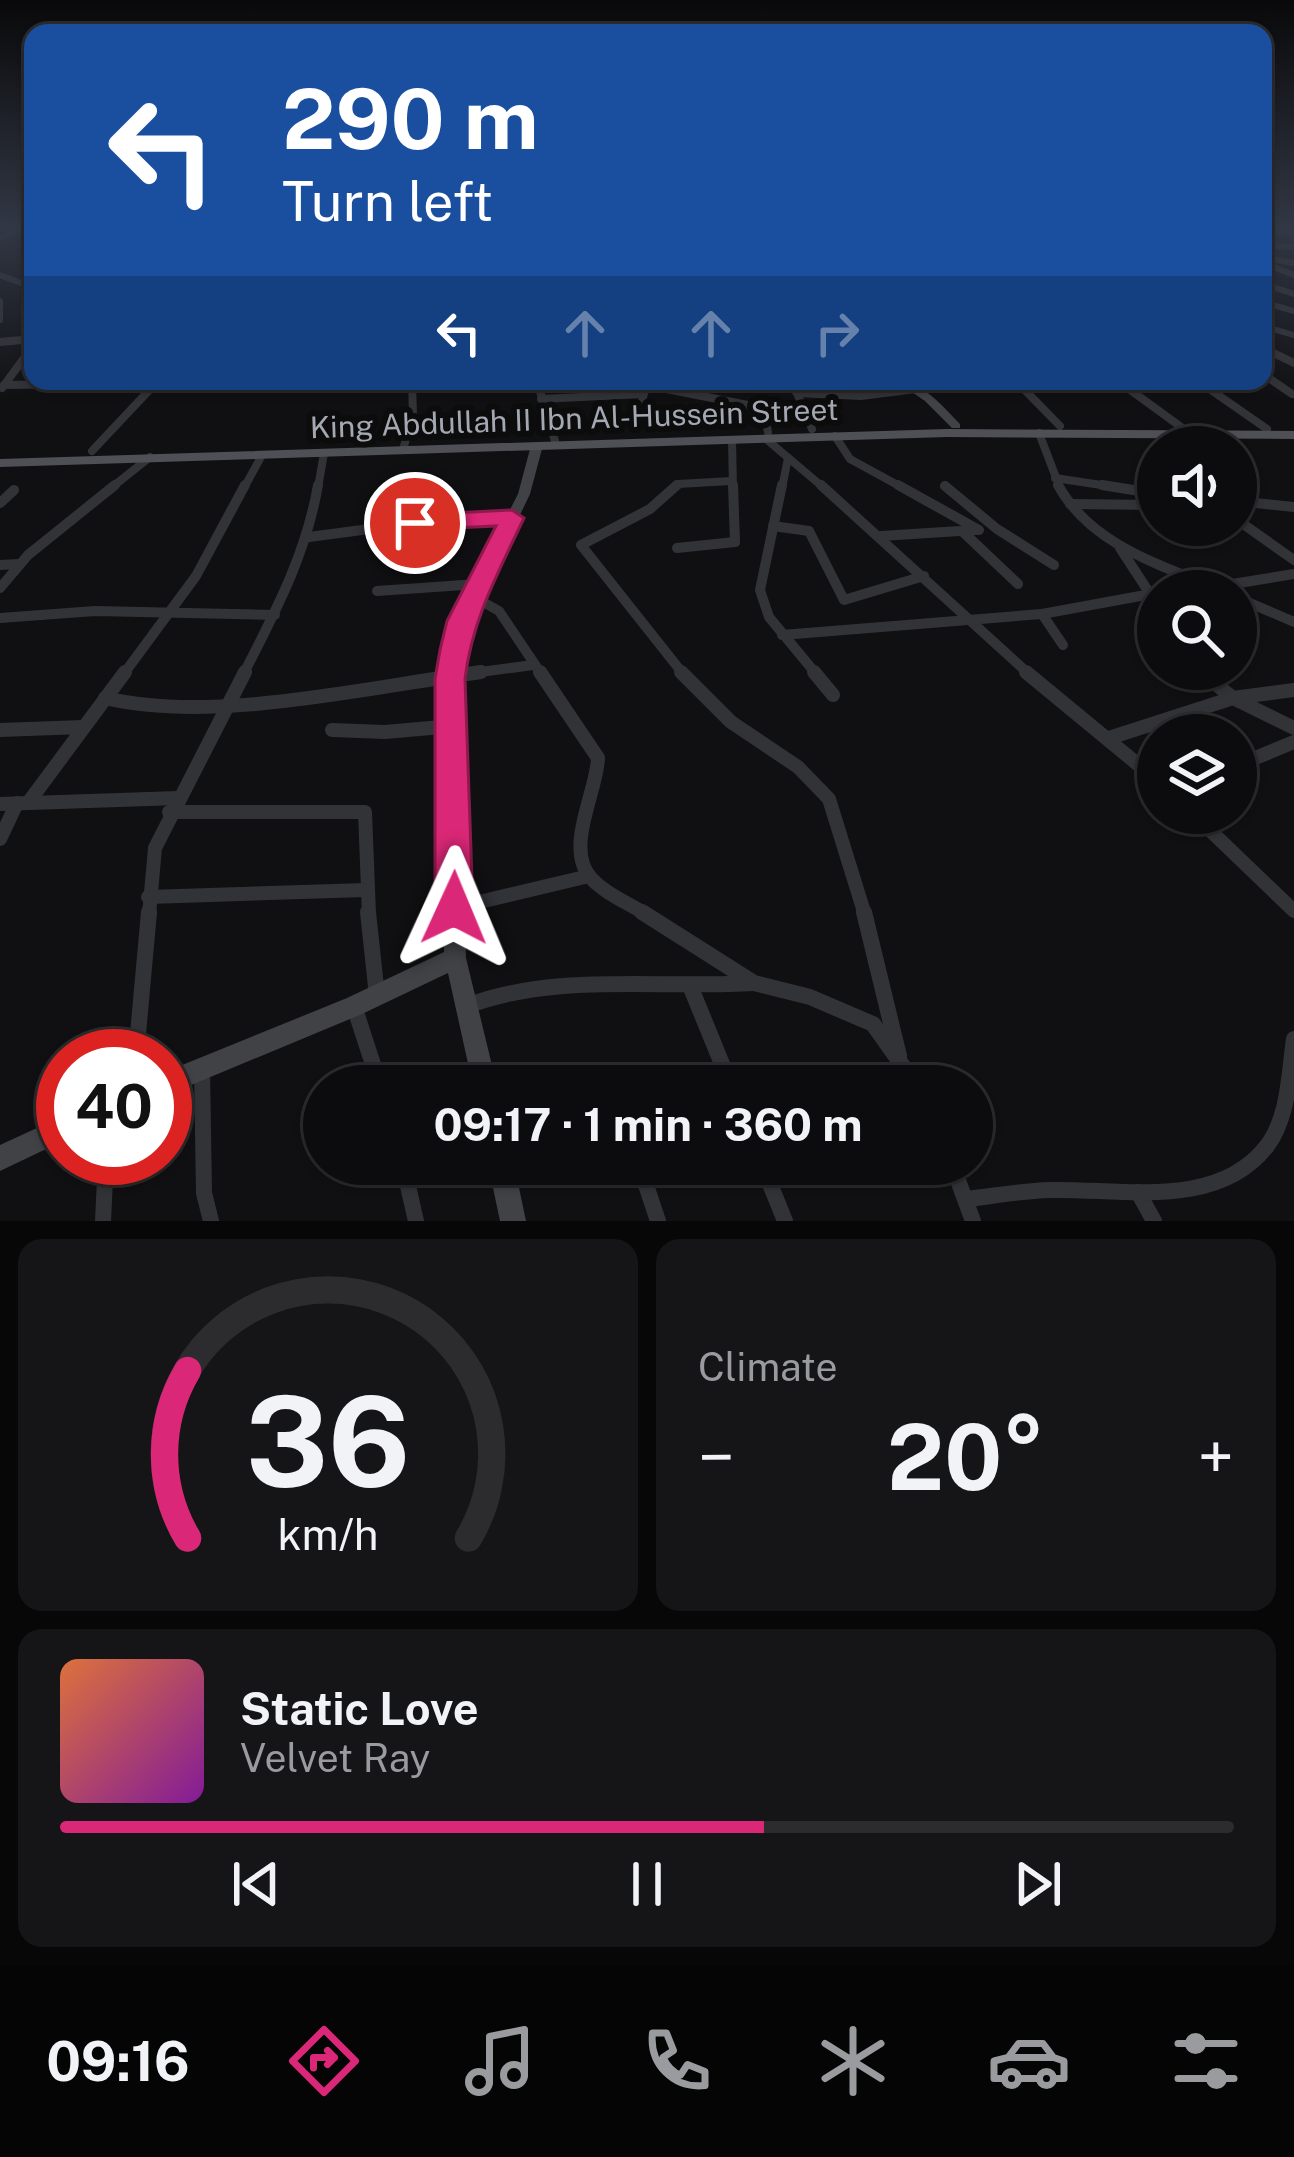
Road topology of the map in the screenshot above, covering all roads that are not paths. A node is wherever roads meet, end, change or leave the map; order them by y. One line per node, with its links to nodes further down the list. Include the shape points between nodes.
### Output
1 (0, 302): 2 (street)
2 (0, 320)
3 (24, 354): 4 (street)
4 (2, 388)
5 (149, 390): 39 (street)
6 (412, 390): 37 (street)
7 (540, 390): 20 (street)
8 (616, 390): 20 (street)
9 (648, 390): 21 (street)
10 (670, 390): 33 (street, via 763,408)
11 (794, 390): 18 (street)
12 (827, 390): 19 (street)
13 (910, 390): 19 (street)
14 (917, 390): 22 (street)
15 (1025, 390): 23 (street)
16 (1130, 390): 24 (street)
17 (1211, 390): 28 (street)
18 (797, 393): 19 (street); 26 (street)
19 (833, 394)
20 (542, 399): 36 (street)
21 (638, 416)
22 (956, 426): 23 (main road, King Abdullah II Ibn Al-Hussein Street); 26 (main road, King Abdullah II Ibn Al-Hussein Street)
23 (1060, 426): 25 (main road, King Abdullah II Ibn Al-Hussein Street)
24 (1180, 426)
25 (1137, 427)
26 (812, 429): 33 (main road, King Abdullah II Ibn Al-Hussein Street)
27 (1257, 429): 28 (main road, King Abdullah II Ibn Al-Hussein Street)
28 (1268, 429): 31 (main road, King Abdullah II Ibn Al-Hussein Street)
29 (1137, 432): 32 (main road, King Abdullah II Ibn Al-Hussein Street)
30 (1257, 432): 31 (main road, King Abdullah II Ibn Al-Hussein Street)
31 (1294, 432)
32 (1039, 433): 34 (main road, King Abdullah II Ibn Al-Hussein Street); 47 (street)
33 (767, 435): 34 (main road, King Abdullah II Ibn Al-Hussein Street); 35 (main road, King Abdullah II Ibn Al-Hussein Street); 36 (main road, King Abdullah II Ibn Al-Hussein Street); 45 (street)
34 (835, 436): 60 (street, via 850,459)
35 (732, 440): 38 (main road, King Abdullah II Ibn Al-Hussein Street); 48 (street)
36 (555, 441): 37 (main road, King Abdullah II Ibn Al-Hussein Street)
37 (404, 446): 41 (main road, King Abdullah II Ibn Al-Hussein Street)
38 (536, 449): 42 (main road, King Abdullah II Ibn Al-Hussein Street); 57 (street)
39 (92, 451): 40 (main road, King Abdullah II Ibn Al-Hussein Street); 46 (main road, King Abdullah II Ibn Al-Hussein Street)
40 (176, 453): 41 (main road, King Abdullah II Ibn Al-Hussein Street); 44 (main road, King Abdullah II Ibn Al-Hussein Street)
41 (209, 453): 43 (main road, King Abdullah II Ibn Al-Hussein Street)
42 (324, 453): 43 (main road, King Abdullah II Ibn Al-Hussein Street); 64 (street)
43 (262, 455): 82 (street)
44 (150, 457): 46 (main road, King Abdullah II Ibn Al-Hussein Street); 68 (street)
45 (788, 458): 58 (street); 63 (street)
46 (0, 459)
47 (1055, 478): 51 (street); 54 (street)
48 (731, 481): 66 (street, via 735,542); 125 (street, via 678,484 650,509 581,545 681,672 829,800)
49 (945, 486): 59 (street)
50 (14, 490): 53 (street)
51 (1137, 491)
52 (1257, 501): 56 (street)
53 (0, 503)
54 (1070, 504): 55 (street); 65 (street)
55 (1137, 505)
56 (1294, 507)
57 (512, 518): 64 (street); 78 (street)
58 (773, 526): 74 (street, via 809,531 844,600); 88 (street, via 760,590)
59 (997, 529): 60 (street); 70 (street)
60 (979, 530): 61 (street)
61 (962, 531): 63 (street); 76 (street)
62 (1257, 534): 67 (street)
63 (881, 536): 74 (street)
64 (308, 537): 84 (street)
65 (1119, 546): 71 (street); 72 (street)
66 (677, 548)
67 (1294, 560)
68 (19, 564): 69 (street); 77 (street)
69 (0, 565)
70 (1054, 565)
71 (1174, 570)
72 (1137, 573)
73 (1294, 574): 75 (street)
74 (924, 576): 86 (street)
75 (1257, 581)
76 (1018, 584)
77 (0, 588)
78 (475, 590): 79 (street); 90 (street, via 500,611); 91 (street)
79 (377, 591)
80 (1137, 602): 83 (street)
81 (1257, 606): 87 (street)
82 (167, 614): 84 (street); 85 (street); 95 (street)
83 (1042, 614): 86 (street); 89 (street)
84 (275, 615): 97 (street)
85 (0, 618)
86 (963, 618): 88 (street); 103 (street)
87 (1294, 622)
88 (782, 635): 94 (street)
89 (1063, 645)
90 (533, 665): 91 (street); 112 (street, via 598,758 600,779 580,849)
91 (450, 679): 97 (street); 98 (street)
92 (1223, 690): 96 (street)
93 (1294, 690): 96 (street)
94 (833, 695)
95 (105, 698): 97 (street, via 175,711); 99 (street)
96 (1233, 698): 100 (street); 103 (street)
97 (232, 705): 109 (street)
98 (454, 726): 102 (street); 115 (street)
99 (83, 727): 101 (street); 107 (street)
100 (1294, 728)
101 (0, 730)
102 (332, 730)
103 (1109, 738): 106 (street)
104 (1294, 742): 105 (street)
105 (1257, 757)
106 (1137, 763)
107 (23, 803): 108 (street); 109 (street); 111 (street)
108 (0, 804)
109 (174, 805): 113 (street, via 363,810); 114 (street, via 155,848)
110 (1214, 834): 116 (street)
111 (0, 839)
112 (590, 876): 115 (street); 118 (street)
113 (366, 890): 114 (street); 120 (street)
114 (148, 897): 123 (street)
115 (454, 908): 117 (street)
116 (1294, 911)
117 (455, 958): 120 (street); 122 (street)
118 (754, 982): 119 (street); 125 (street, via 858,1017)
119 (691, 988): 122 (street, via 568,982); 128 (street)
120 (377, 995): 121 (street)
121 (354, 1006): 126 (street); 130 (street)
122 (467, 1006): 127 (street)
123 (138, 1029)
124 (1294, 1040): 140 (street, via 1279,1124 1243,1172)
125 (899, 1056): 129 (street)
126 (373, 1065)
127 (480, 1065)
128 (722, 1065)
129 (904, 1065)
130 (202, 1069): 131 (street); 144 (street, via 203,1193)
131 (192, 1073)
132 (36, 1141): 133 (street)
133 (0, 1158)
134 (105, 1185): 143 (street)
135 (408, 1185): 145 (street)
136 (505, 1185): 146 (street)
137 (646, 1185): 147 (street)
138 (769, 1185): 142 (street)
139 (960, 1185): 141 (street)
140 (1138, 1192): 141 (street); 149 (street)
141 (966, 1199): 148 (street)
142 (781, 1219)
143 (103, 1221)
144 (211, 1221)
145 (416, 1221)
146 (513, 1221)
147 (658, 1221)
148 (973, 1221)
149 (1154, 1221)

